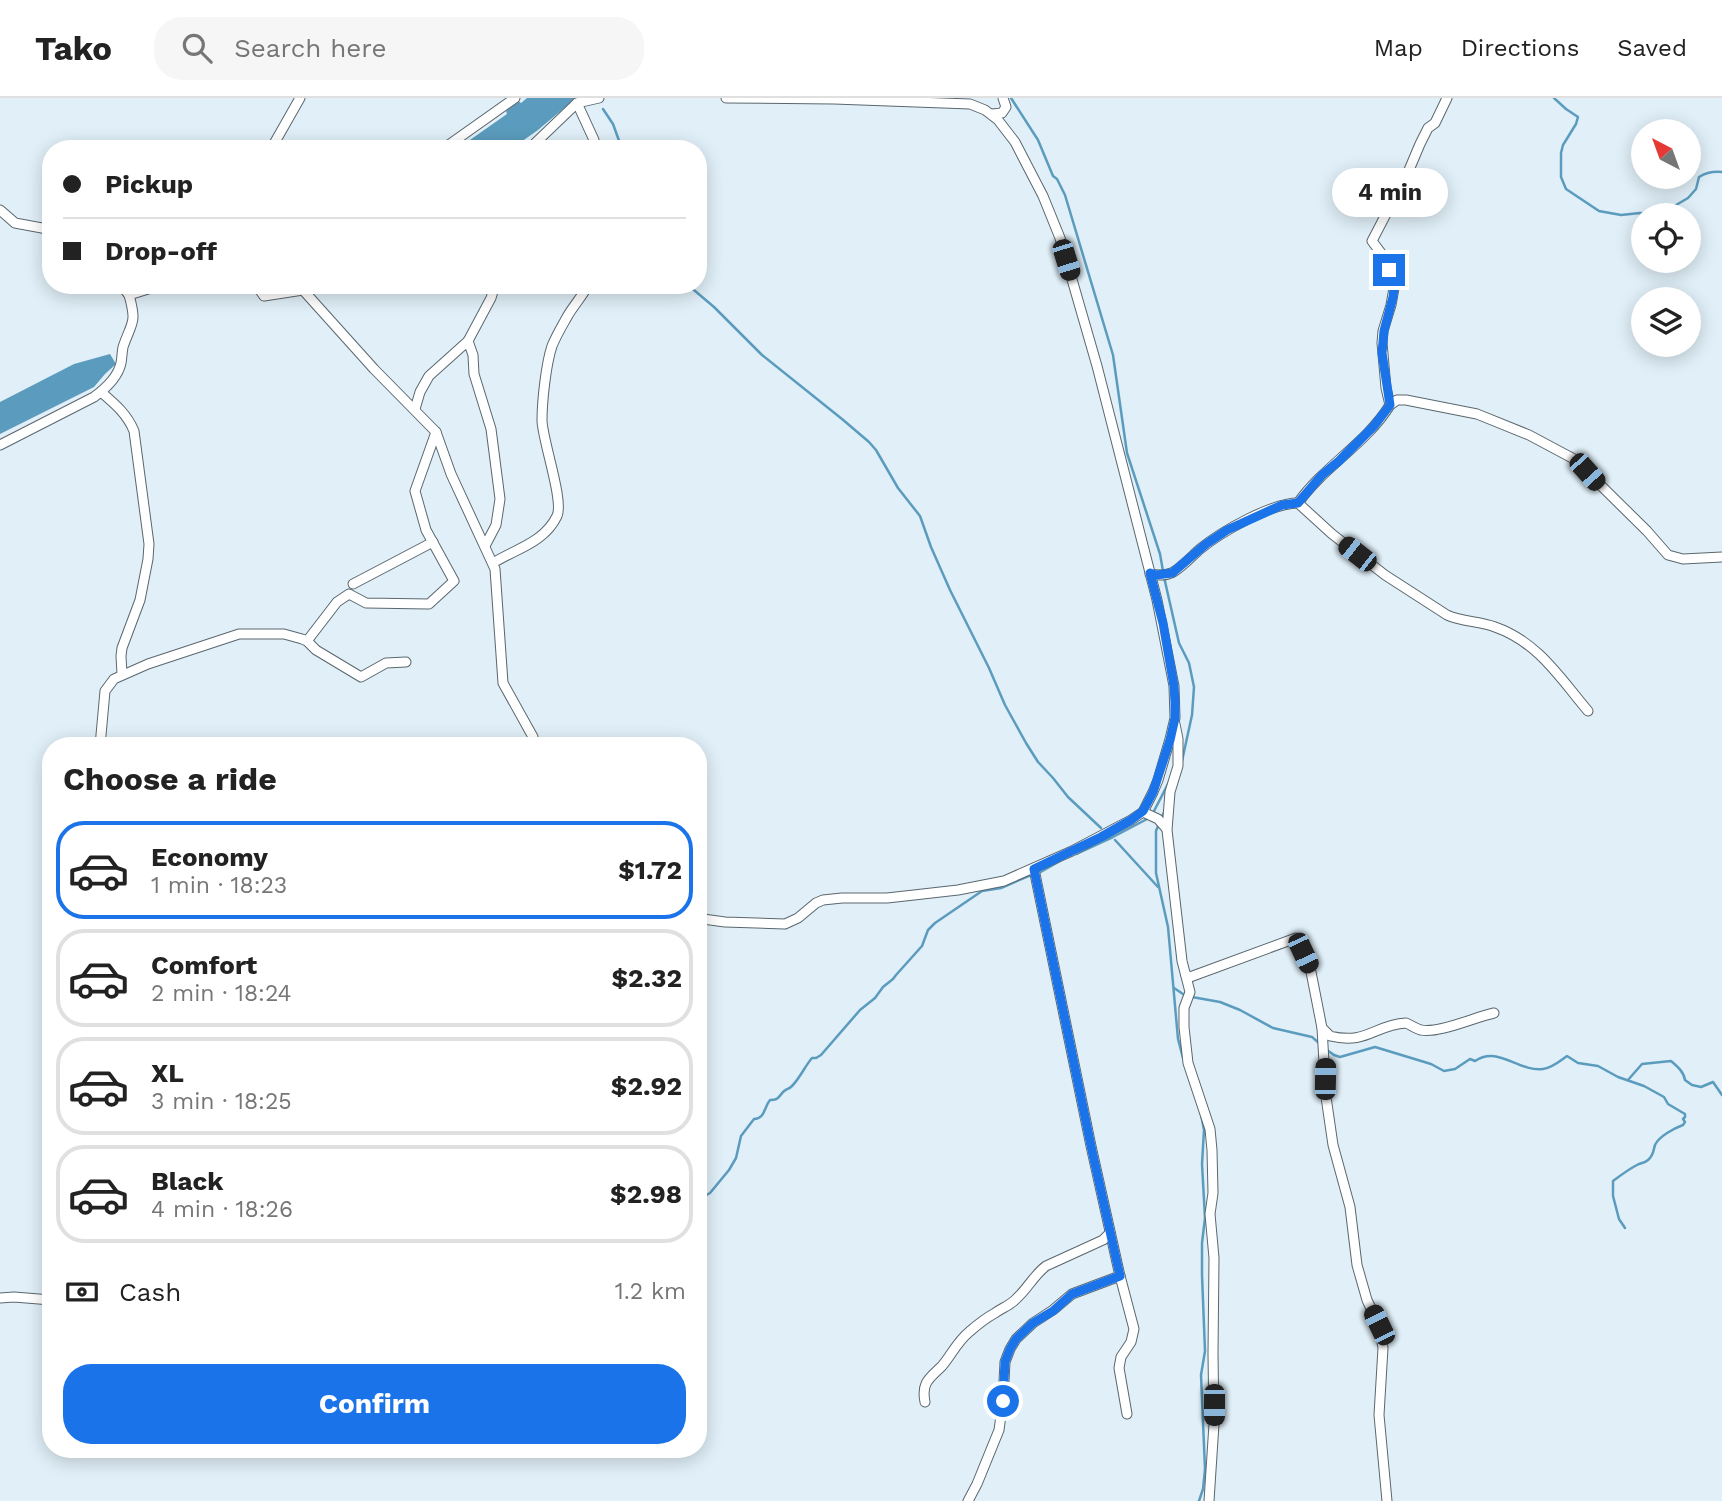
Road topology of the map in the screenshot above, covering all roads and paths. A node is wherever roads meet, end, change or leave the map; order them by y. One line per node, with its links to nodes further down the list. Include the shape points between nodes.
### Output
1 (300, 98): 9 (street)
2 (515, 98): 10 (street)
3 (599, 98): 7 (street)
4 (726, 98): 8 (street, via 970,104)
5 (1003, 98): 8 (street, via 1006,107 1002,113)
6 (1447, 98): 22 (street, via 1372,242 1387,261 1394,288 1382,343)
7 (577, 103): 11 (street); 12 (street)
8 (992, 114): 32 (street, via 1015,142 1060,238)
9 (276, 140)
10 (456, 140)
11 (538, 140)
12 (594, 140)
13 (0, 210): 14 (street, via 15,223)
14 (42, 228)
15 (131, 294): 19 (street)
16 (311, 294): 23 (street, via 374,369)
17 (492, 294): 20 (street)
18 (582, 294): 30 (street, via 552,346 546,379 542,422 558,512 537,539)
19 (128, 295): 21 (street, via 134,323 122,349 120,367)
20 (468, 341): 23 (street, via 429,376); 28 (street, via 491,429 500,499 496,525)
21 (101, 392): 25 (street); 37 (street, via 121,410 134,431 149,544 140,600 122,648)
22 (1390, 405): 26 (street); 29 (street, via 1406,400 1462,410 1530,435 1574,459 1668,555)
23 (415, 409): 24 (street)
24 (436, 432): 27 (street, via 415,491); 28 (street)
25 (0, 445)
26 (1298, 503): 32 (street, via 1282,505 1227,530 1172,573); 38 (street, via 1385,575 1447,615 1508,632 1537,650)
27 (433, 542): 33 (street); 34 (street, via 454,581 429,604 366,603)
28 (485, 546): 30 (street)
29 (1722, 557)
30 (493, 563): 41 (street, via 503,683)
31 (359, 569): 33 (street)
32 (1150, 573): 39 (street, via 1172,671)
33 (353, 584): 34 (street)
34 (349, 594): 35 (street, via 337,602)
35 (307, 641): 36 (street, via 360,677 386,663); 37 (street, via 284,634 239,634)
36 (406, 662)
37 (121, 674): 40 (street, via 105,691)
38 (1588, 711)
39 (1175, 718): 42 (street, via 1158,780); 43 (street, via 1178,766)
40 (101, 737)
41 (533, 737)
42 (1143, 811): 43 (street); 44 (street)
43 (1167, 830): 46 (street)
44 (1034, 869): 45 (street, via 1004,881 958,890 823,900 785,923); 49 (street)
45 (707, 920)
46 (1186, 975): 48 (street, via 1296,938 1311,971); 56 (street, via 1190,992 1183,1016 1188,1063 1210,1129 1212,1150 1214,1424)
47 (1494, 1013): 48 (street, via 1435,1031 1398,1023 1350,1040 1329,1036)
48 (1322, 1028): 57 (street, via 1333,1146 1350,1207 1357,1265 1383,1348 1379,1415)
49 (1110, 1233): 50 (street); 53 (street, via 1040,1270 1016,1300 957,1342 926,1383)
50 (1120, 1276): 54 (street, via 1133,1329 1119,1361); 55 (street, via 1072,1294 1016,1339 1005,1362 999,1430)
51 (0, 1298): 52 (street)
52 (42, 1299)
53 (925, 1402)
54 (1127, 1415)
55 (968, 1501)
56 (1209, 1501)
57 (1387, 1501)

